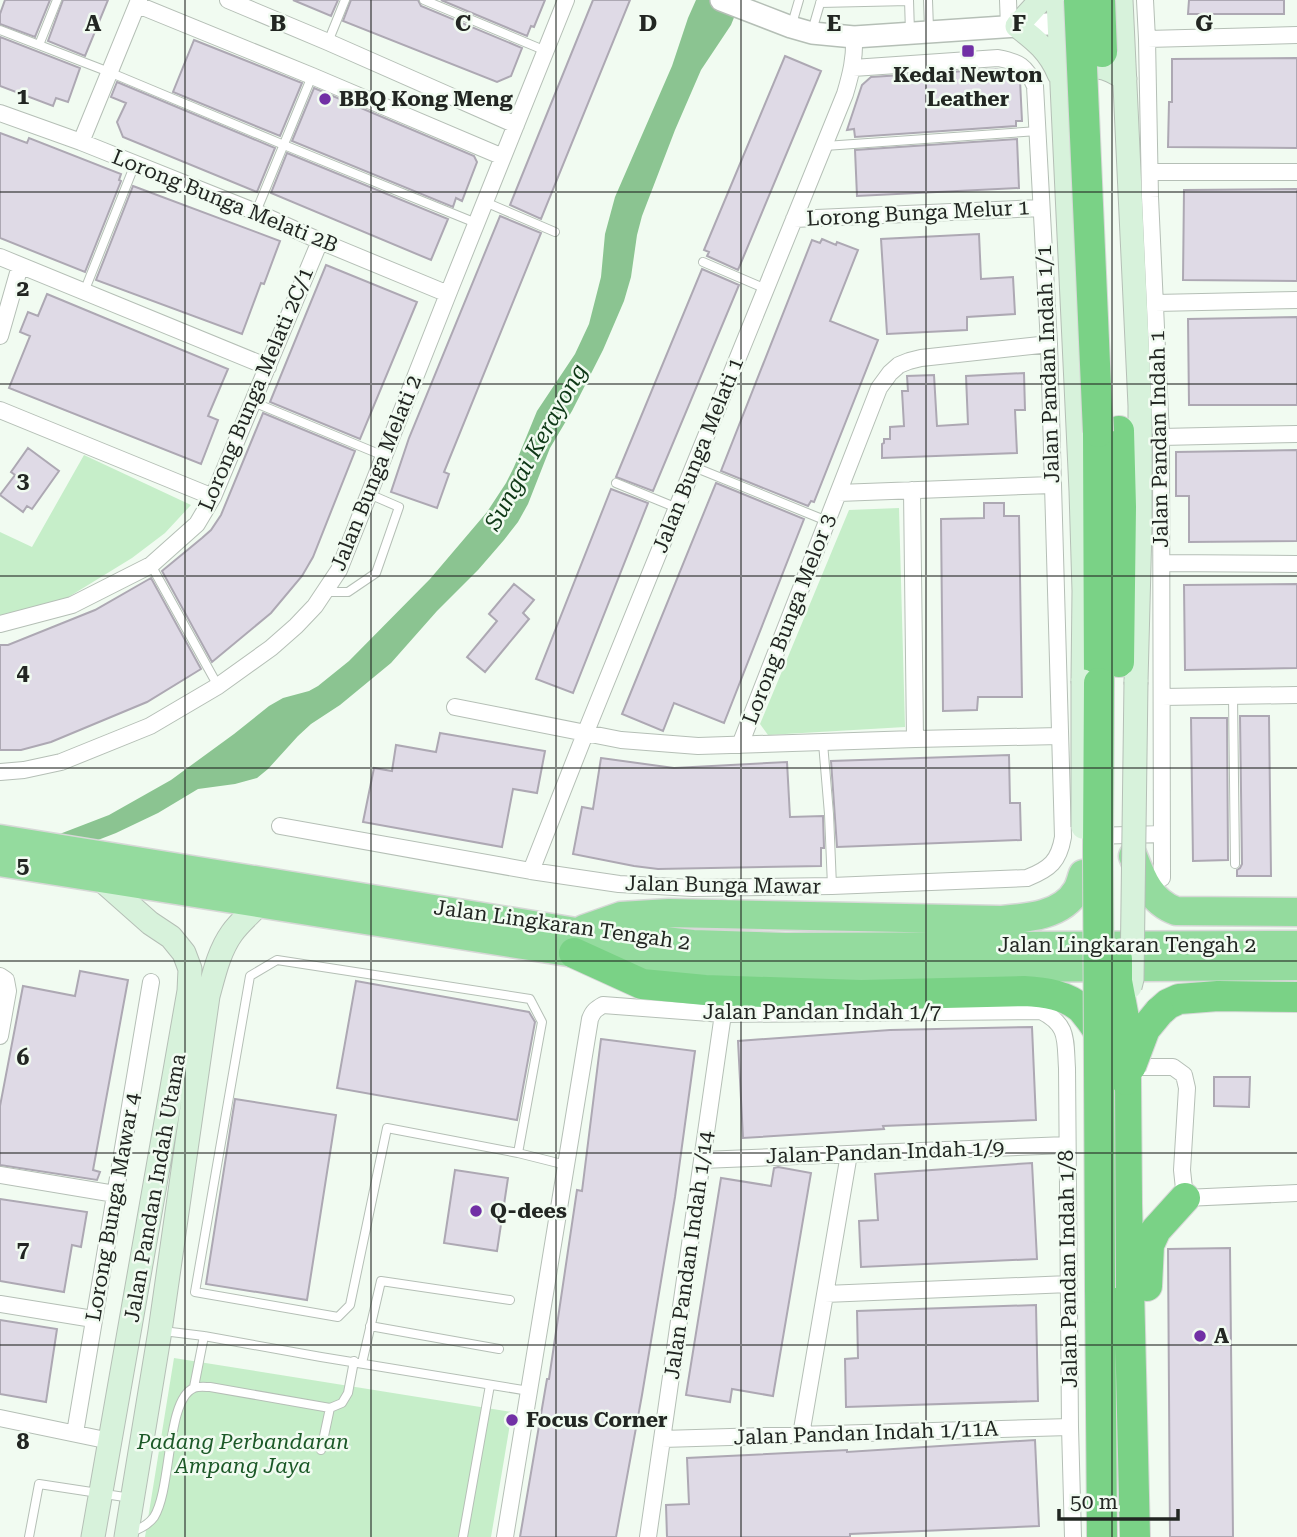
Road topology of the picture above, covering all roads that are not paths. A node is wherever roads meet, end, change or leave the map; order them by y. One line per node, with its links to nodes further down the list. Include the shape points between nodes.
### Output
1 (57, 0): 27 (lane)
2 (228, 0): 26 (street)
3 (345, 0): 26 (lane)
4 (424, 0): 28 (lane)
5 (566, 0): 28 (street, Jalan Bunga Melati 2)
6 (722, 0): 19 (street)
7 (799, 0): 19 (lane)
8 (909, 0): 15 (lane); 22 (lane)
9 (928, 0): 22 (lane)
10 (1007, 0): 18 (street)
11 (1041, 0): 18 (main road)
12 (1079, 0): 65 (highway, bridge)
13 (1145, 0): 25 (street, Jalan Pandan Indah 1)
14 (139, 2): 30 (street); 31 (street)
15 (820, 2): 21 (lane)
16 (1114, 6): 17 (street); 32 (main road); 65 (highway, bridge)
17 (1058, 11): 18 (street); 33 (main road)
18 (1013, 26): 22 (street); 33 (main road, via 1044,48)
19 (791, 27): 21 (street)
20 (0, 30): 27 (lane)
21 (811, 33): 24 (street)
22 (920, 33): 24 (street)
23 (1297, 35): 25 (street)
24 (854, 37): 29 (street, Jalan Bunga Melati 1)
25 (1147, 39): 42 (street, Jalan Pandan Indah 1)
26 (328, 42): 35 (street)
27 (39, 45): 30 (lane)
28 (546, 51): 35 (street, Jalan Bunga Melati 2)
29 (853, 68): 36 (street, Jalan Pandan Indah 1/1, via 998,58 1013,61 1028,72 1035,86); 39 (street, Jalan Bunga Melati 1)
30 (109, 72): 37 (street); 38 (lane)
31 (312, 76): 38 (lane); 40 (street)
32 (1125, 79): 33 (main road, via 1098,66 1080,70); 44 (main road)
33 (1062, 84): 83 (main road, via 1084,591)
34 (0, 113): 37 (street, Lorong Bunga Melati 2B)
35 (516, 125): 40 (street, Jalan Bunga Melati 2)
36 (1038, 131): 39 (lane); 46 (street, Jalan Pandan Indah 1/1)
37 (80, 142): 41 (street, Lorong Bunga Melati 2B)
38 (284, 145): 47 (lane); 49 (lane)
39 (824, 146): 48 (street, Jalan Bunga Melati 1)
40 (503, 157): 45 (street, Jalan Bunga Melati 2)
41 (135, 164): 47 (street, Lorong Bunga Melati 2B); 56 (lane)
42 (1150, 172): 43 (street); 44 (street, Jalan Pandan Indah 1)
43 (1297, 172)
44 (1140, 198): 59 (street, Jalan Pandan Indah 1); 83 (main road, via 1140,527)
45 (485, 202): 49 (street, Jalan Bunga Melati 2); 50 (lane)
46 (1041, 208): 48 (street, Lorong Bunga Melur 1); 61 (street, Jalan Pandan Indah 1/1)
47 (256, 212): 51 (street, Lorong Bunga Melati 2B)
48 (794, 219): 55 (street, Jalan Bunga Melati 1)
49 (476, 223): 57 (street, Jalan Bunga Melati 2)
50 (555, 232)
51 (320, 241): 57 (street, Lorong Bunga Melati 2B); 62 (street, Lorong Bunga Melati 2C/1)
52 (0, 257): 54 (street)
53 (703, 262): 55 (lane)
54 (20, 266): 56 (street); 60 (street)
55 (766, 289): 69 (street, Jalan Bunga Melati 1)
56 (84, 292): 62 (street)
57 (448, 294): 68 (street, Jalan Bunga Melati 2)
58 (1297, 300): 59 (street)
59 (1155, 303): 67 (street, Jalan Pandan Indah 1)
60 (0, 336)
61 (1049, 344): 71 (street, Jalan Pandan Indah 1/1); 73 (street, Lorong Bunga Melor 3, via 921,358 899,365 879,388)
62 (268, 367): 63 (street, Lorong Bunga Melati 2C/1)
63 (253, 402): 68 (lane); 75 (street, Lorong Bunga Melati 2C/1)
64 (0, 410): 75 (street)
65 (1109, 431): 83 (highway)
66 (1297, 434): 67 (street)
67 (1161, 437): 78 (street, Jalan Pandan Indah 1)
68 (384, 456): 74 (street, Jalan Bunga Melati 2)
69 (694, 467): 76 (street, Jalan Bunga Melati 1); 77 (lane)
70 (616, 484): 76 (lane)
71 (1052, 485): 72 (street); 90 (street, Jalan Pandan Indah 1/1)
72 (912, 491): 73 (street); 91 (street)
73 (838, 493): 77 (street, Lorong Bunga Melor 3)
74 (369, 494): 81 (street, Jalan Bunga Melati 2); 81 (lane, via 399,507 376,573 348,592)
75 (213, 497): 80 (street, Lorong Bunga Melati 2C/1, via 197,524)
76 (677, 508): 89 (street, Jalan Bunga Melati 1)
77 (827, 521): 93 (street, Lorong Bunga Melor 3)
78 (1162, 563): 79 (street); 87 (street, Jalan Pandan Indah 1)
79 (1297, 564)
80 (151, 565): 82 (street, Lorong Bunga Melati 2C/1, via 72,605); 84 (lane)
81 (326, 592): 84 (street, Jalan Bunga Melati 2, via 271,648)
82 (0, 624)
83 (1109, 682): 99 (main road, bridge); 103 (main road, bridge); 108 (highway, bridge); 118 (highway, bridge, via 1117,981)
84 (218, 686): 94 (street, Jalan Bunga Melati 2, via 150,726 61,762)
85 (1297, 695): 86 (street)
86 (1233, 696): 87 (street); 101 (lane)
87 (1162, 697): 96 (street, Jalan Pandan Indah 1)
88 (455, 707): 89 (street)
89 (585, 734): 93 (street, via 657,744); 102 (street, Jalan Bunga Melati 1)
90 (1060, 736): 91 (street); 97 (street, Jalan Pandan Indah 1/1)
91 (915, 739): 92 (street)
92 (823, 743): 93 (street); 106 (lane)
93 (740, 745)
94 (0, 772)
95 (280, 826): 102 (street, Jalan Bunga Mawar)
96 (1162, 834): 97 (street); 105 (street, Jalan Pandan Indah 1)
97 (1063, 837): 106 (street, Jalan Bunga Mawar, via 1052,864 1027,878)
98 (0, 839): 110 (highway, Jalan Lingkaran Tengah 2, via 199,870)
99 (1133, 856): 109 (highway, via 1149,890 1176,911); 118 (main road, bridge, via 1132,979)
100 (0, 862): 104 (highway, Jalan Lingkaran Tengah 2)
101 (1235, 864)
102 (531, 871): 106 (street, Jalan Bunga Mawar, via 631,885)
103 (1083, 874): 108 (main road); 110 (highway, via 1077,891 1061,906 1036,917 669,913 621,916)
104 (98, 877): 107 (highway, Jalan Lingkaran Tengah 2); 151 (main road, Jalan Pandan Indah Utama, via 171,937 190,969 190,990)
105 (1162, 878)
106 (832, 886)
107 (259, 904): 110 (highway, Jalan Lingkaran Tengah 2); 137 (main road, Jalan Pandan Indah Utama, via 232,932 208,996)
108 (1098, 911): 118 (highway, bridge)
109 (1297, 912)
110 (575, 942): 111 (highway, Jalan Lingkaran Tengah 2, via 785,947); 112 (highway, Jalan Lingkaran Tengah 2, via 690,966); 116 (highway, via 642,984)
111 (1297, 945)
112 (1297, 966)
113 (4, 981): 119 (street)
114 (151, 982): 129 (street, Lorong Bunga Mawar 4)
115 (1297, 997): 121 (highway, bridge, via 1218,996 1168,1004 1145,1029)
116 (1033, 1001): 117 (street, Jalan Pandan Indah 1/7); 118 (highway, via 1046,992 1063,997); 120 (street, Jalan Pandan Indah 1/8, via 1060,1026)
117 (723, 1014): 125 (street, Jalan Pandan Indah 1/14); 126 (street, Jalan Pandan Indah 1/7, via 603,1005 596,1009 590,1019)
118 (1111, 1025): 121 (highway, bridge); 162 (highway, bridge, via 1101,1382)
119 (0, 1036)
120 (1067, 1068): 122 (street, Jalan Pandan Indah 1/8); 130 (street, via 1173,1067 1184,1075)
121 (1126, 1080): 163 (highway)
122 (1067, 1145): 124 (street, Jalan Pandan Indah 1/9); 131 (street, Jalan Pandan Indah 1/8)
123 (518, 1153): 123 (lane, via 542,1023 530,999 277,960 250,976 195,1292 338,1317 350,1304 387,1128); 126 (lane)
124 (849, 1154): 125 (street, Jalan Pandan Indah 1/9); 132 (street)
125 (702, 1160): 150 (street, Jalan Pandan Indah 1/14)
126 (566, 1165): 143 (street)
127 (0, 1175): 129 (street)
128 (1297, 1193): 130 (street)
129 (115, 1194): 135 (street, Lorong Bunga Mawar 4)
130 (1185, 1198): 163 (highway, via 1156,1230 1149,1245 1149,1461 1146,1506)
131 (1069, 1284): 132 (street); 147 (street, Jalan Pandan Indah 1/8)
132 (825, 1294): 149 (street)
133 (510, 1300): 136 (lane, via 381,1281)
134 (0, 1304): 135 (street)
135 (93, 1319): 148 (street, Lorong Bunga Mawar 4)
136 (370, 1326): 139 (lane); 140 (lane)
137 (160, 1331): 138 (lane); 145 (main road, Jalan Pandan Indah Utama)
138 (204, 1336): 140 (lane); 142 (lane)
139 (499, 1349)
140 (358, 1362): 141 (lane); 144 (lane, via 342,1403)
141 (489, 1385): 143 (lane); 158 (lane)
142 (194, 1388): 144 (lane); 155 (lane, via 178,1407 159,1507 143,1527)
143 (529, 1391): 159 (street)
144 (330, 1408): 152 (lane)
145 (148, 1410): 151 (main road, via 132,1431); 153 (main road, Jalan Pandan Indah Utama)
146 (0, 1418): 148 (street)
147 (1070, 1427): 149 (street, Jalan Pandan Indah 1/11A); 161 (street, Jalan Pandan Indah 1/8)
148 (75, 1433): 151 (street)
149 (801, 1435): 150 (street, Jalan Pandan Indah 1/11A)
150 (662, 1440): 160 (street, Jalan Pandan Indah 1/14)
151 (110, 1441): 153 (main road, via 128,1460); 154 (main road, Jalan Pandan Indah Utama)
152 (321, 1450)
153 (134, 1489): 154 (lane); 155 (main road, Jalan Pandan Indah Utama)
154 (100, 1494): 156 (lane, via 39,1484); 157 (main road, Jalan Pandan Indah Utama)
155 (126, 1536)
156 (29, 1537)
157 (93, 1537)
158 (463, 1537)
159 (505, 1537)
160 (648, 1537)
161 (1073, 1537)
162 (1102, 1537)
163 (1136, 1537)

